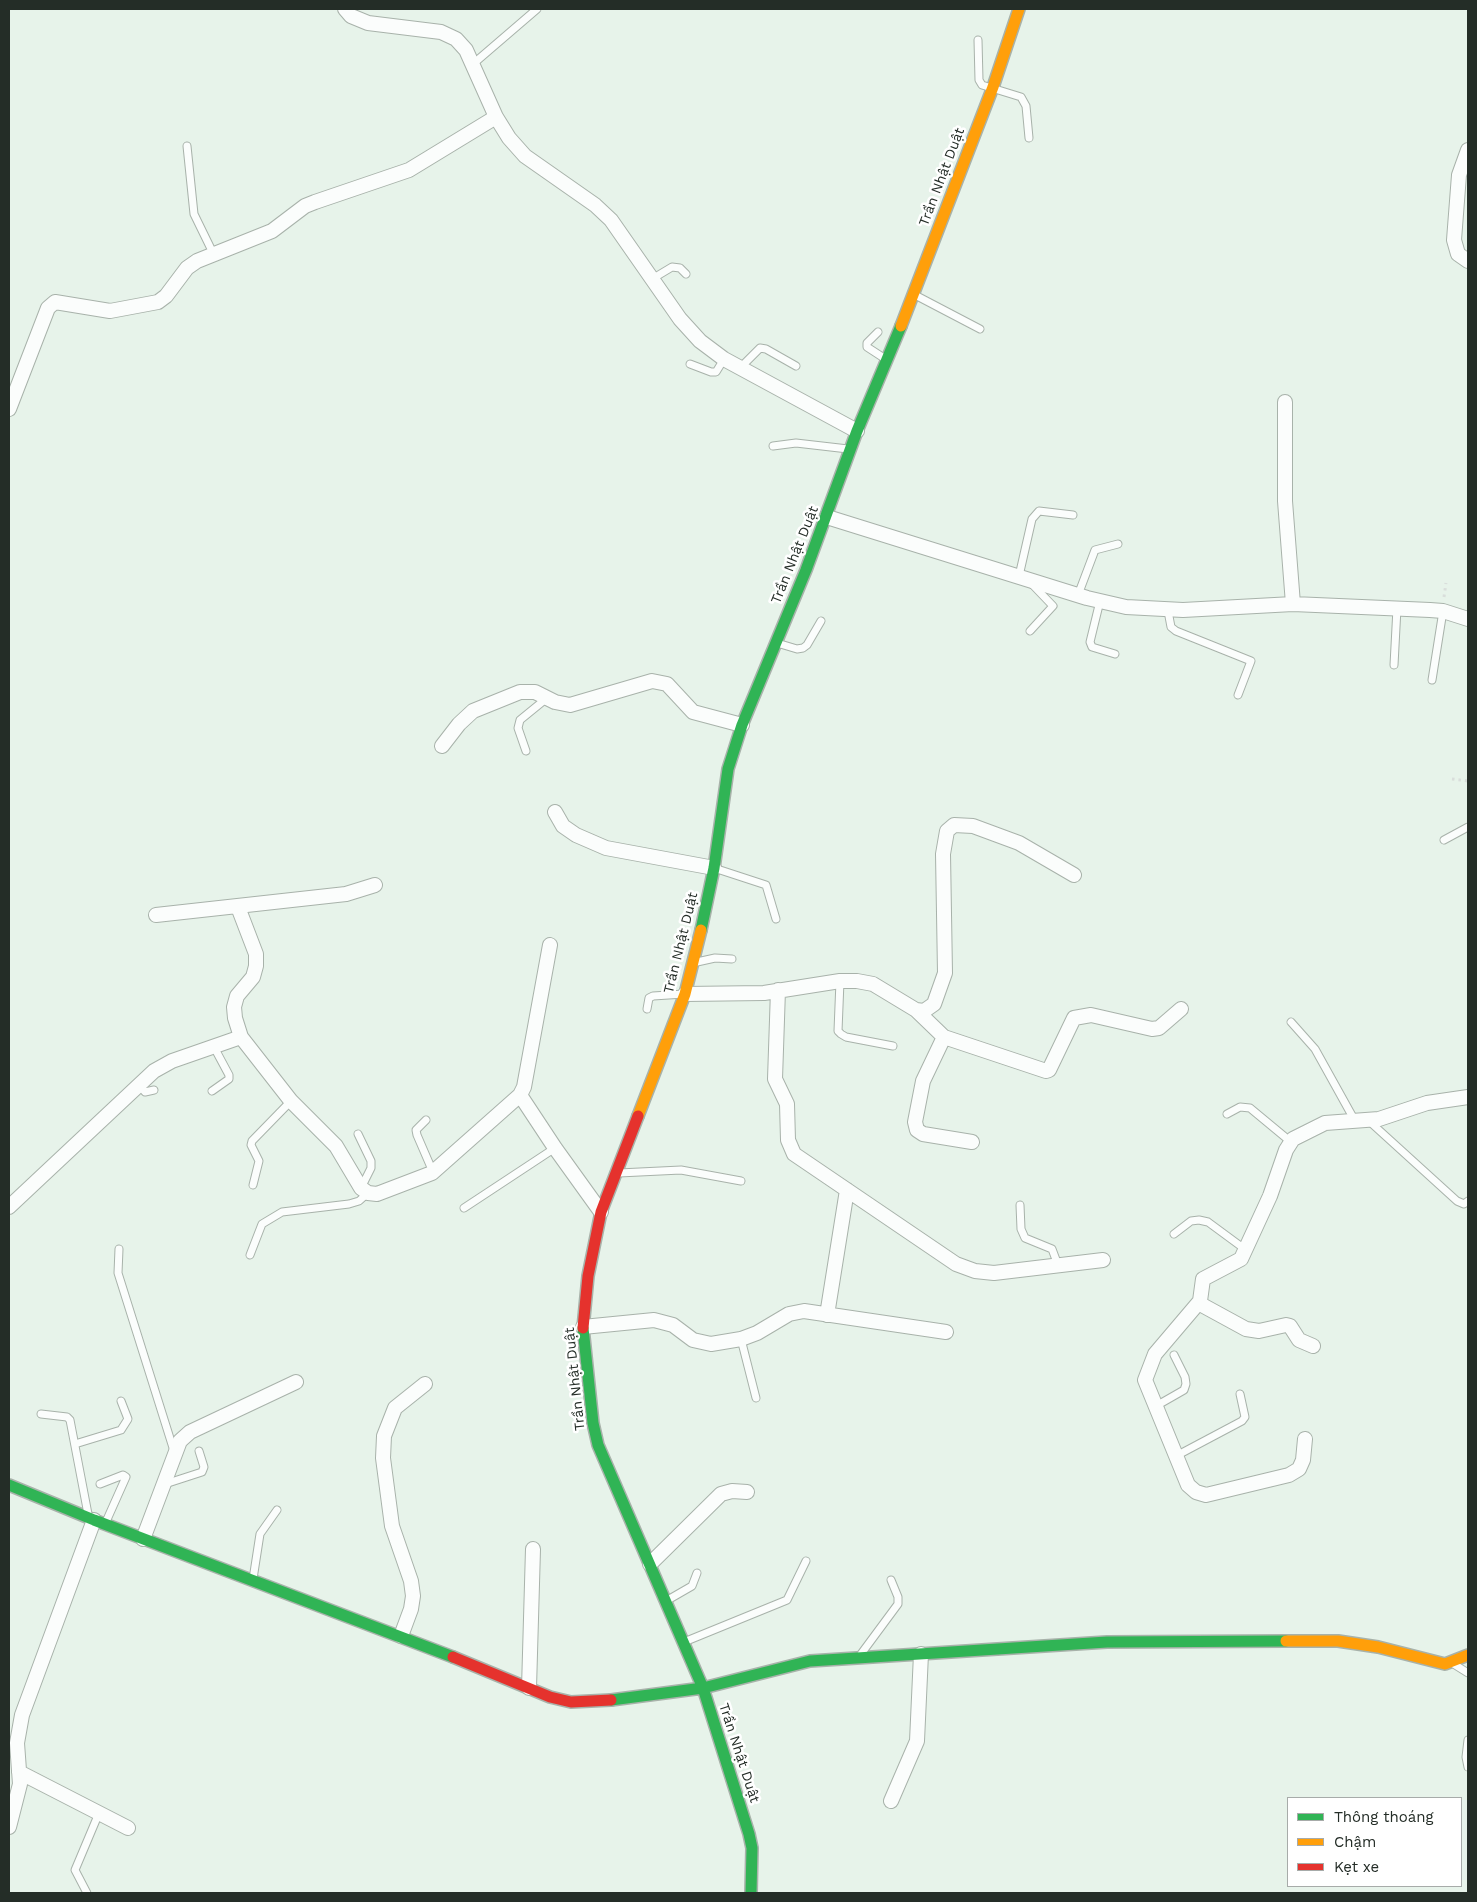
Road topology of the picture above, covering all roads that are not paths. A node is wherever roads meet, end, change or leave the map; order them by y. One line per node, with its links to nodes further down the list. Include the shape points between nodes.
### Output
1 (345, 9): 5 (street, via 351,16 368,23 442,32 456,39)
2 (537, 9): 5 (lane)
3 (1018, 9): 6 (main road, Trần Nhật Duật)
4 (978, 40): 6 (lane, via 978,80)
5 (473, 64): 7 (street)
6 (993, 87): 8 (lane, via 1021,97); 16 (main road, Trần Nhật Duật)
7 (496, 118): 12 (street, via 409,170 305,206 272,231); 15 (street, via 525,156 611,220)
8 (1029, 138)
9 (187, 146): 12 (lane, via 194,214)
10 (1468, 150): 11 (street)
11 (1464, 165): 13 (street, via 1454,240 1458,254)
12 (214, 255): 25 (street, via 187,268 166,296 148,305 110,310 55,302 48,308)
13 (1468, 261)
14 (686, 274): 15 (lane, via 680,268 672,267)
15 (652, 279): 19 (street, via 680,319 700,341)
16 (912, 293): 17 (lane); 20 (main road, Trần Nhật Duật)
17 (980, 329)
18 (878, 332): 20 (lane, via 867,347)
19 (724, 359): 21 (lane, via 716,372); 23 (street)
20 (888, 360): 26 (main road, Trần Nhật Duật)
21 (690, 364)
22 (796, 366): 23 (lane, via 760,348)
23 (740, 368): 26 (street)
24 (1285, 402): 35 (street, via 1285,501)
25 (9, 409)
26 (858, 431): 28 (main road, Trần Nhật Duật)
27 (773, 446): 28 (lane, via 796,443)
28 (851, 450): 30 (main road, Trần Nhật Duật)
29 (1073, 515): 32 (lane, via 1039,511 1032,519)
30 (827, 516): 32 (street); 42 (main road, Trần Nhật Duật)
31 (1118, 544): 33 (lane, via 1095,550)
32 (1024, 578): 33 (street); 41 (lane, via 1053,606)
33 (1078, 595): 34 (street)
34 (1100, 601): 37 (street); 43 (lane, via 1090,642 1092,647)
35 (1293, 604): 36 (street); 37 (street)
36 (1397, 608): 38 (street); 44 (lane)
37 (1168, 611): 46 (lane, via 1171,627 1176,631 1251,661)
38 (1443, 611): 39 (street); 45 (lane)
39 (1468, 619)
40 (821, 621): 42 (lane, via 803,648)
41 (1030, 631)
42 (776, 643): 48 (main road, Trần Nhật Duật)
43 (1116, 654)
44 (1394, 665)
45 (1432, 680)
46 (1238, 695)
47 (547, 698): 48 (street, via 570,704 660,681 667,684 693,712); 49 (street, via 535,692 520,692 473,712); 50 (lane, via 520,720 518,728)
48 (742, 725): 54 (main road, Trần Nhật Duật, via 728,769)
49 (442, 746)
50 (526, 751)
51 (555, 812): 54 (street, via 563,826 606,848)
52 (1468, 827): 53 (lane)
53 (1444, 840)
54 (714, 868): 59 (lane, via 766,886); 62 (main road, Trần Nhật Duật)
55 (1074, 874): 68 (street, via 1019,843 973,826 954,825 947,831 943,854 945,973 934,1004 924,1011)
56 (375, 886): 57 (street, via 346,894 306,896)
57 (238, 908): 58 (street); 70 (street, via 256,960 253,977 237,996 234,1007 234,1018)
58 (156, 915)
59 (776, 919)
60 (550, 945): 77 (street, via 526,1078)
61 (732, 959): 62 (lane, via 715,958)
62 (694, 963): 65 (main road, Trần Nhật Duật)
63 (840, 980): 64 (street); 68 (street, via 873,984); 72 (lane, via 838,1031 846,1038)
64 (778, 990): 65 (street); 92 (street, via 774,1069 789,1112 790,1148)
65 (685, 994): 66 (lane, via 653,996 649,998); 88 (main road, Trần Nhật Duật)
66 (647, 1009)
67 (1181, 1009): 71 (street, via 1159,1028 1152,1029 1091,1015 1074,1018 1046,1071)
68 (916, 1010): 71 (street)
69 (1291, 1022): 82 (lane, via 1315,1049)
70 (242, 1037): 73 (street); 79 (street)
71 (944, 1037): 84 (street, via 923,1081 915,1122 917,1130 923,1134)
72 (893, 1046)
73 (214, 1047): 74 (street, via 172,1062); 76 (lane, via 229,1075)
74 (138, 1084): 75 (lane, via 145,1092); 95 (street)
75 (154, 1090)
76 (212, 1091)
77 (520, 1095): 86 (street); 87 (street)
78 (1468, 1097): 82 (street, via 1427,1103)
79 (291, 1101): 90 (lane, via 252,1141 259,1161); 91 (street, via 329,1138)
80 (1227, 1114): 85 (lane, via 1240,1107 1250,1108)
81 (426, 1120): 87 (lane, via 416,1130)
82 (1362, 1121): 85 (street, via 1325,1123); 93 (lane, via 1457,1201 1464,1204)
83 (358, 1134): 91 (lane, via 371,1161)
84 (972, 1142)
85 (1291, 1142): 100 (street)
86 (555, 1148): 96 (lane); 97 (street)
87 (433, 1172): 91 (street, via 377,1194)
88 (616, 1173): 89 (lane, via 681,1170); 97 (main road, Trần Nhật Duật)
89 (741, 1181)
90 (253, 1185)
91 (365, 1190): 101 (lane, via 359,1201 348,1204 282,1212 262,1224)
92 (847, 1190): 103 (street, via 956,1264 994,1273); 105 (street)
93 (1468, 1201)
94 (1020, 1205): 103 (lane, via 1021,1230 1025,1238 1052,1249)
95 (9, 1207)
96 (464, 1208)
97 (601, 1212): 106 (main road, Trần Nhật Duật, via 588,1276)
98 (1174, 1234): 100 (lane, via 1191,1221 1199,1220 1208,1222)
99 (119, 1248): 121 (lane, via 118,1273)
100 (1246, 1250): 104 (street, via 1241,1259 1203,1279)
101 (250, 1256)
102 (1103, 1260): 103 (street)
103 (1058, 1265)
104 (1200, 1301): 109 (street, via 1246,1329 1259,1331 1290,1326 1298,1340); 116 (street, via 1152,1360 1145,1380)
105 (828, 1315): 107 (street); 108 (street, via 804,1311 789,1314)
106 (583, 1327): 108 (street, via 654,1320 673,1325 702,1344); 132 (main road, Trần Nhật Duật, via 598,1445)
107 (946, 1332)
108 (741, 1339): 114 (lane)
109 (1313, 1346)
110 (1174, 1355): 116 (lane, via 1186,1384 1184,1390)
111 (296, 1382): 121 (street, via 190,1432)
112 (425, 1384): 137 (street, via 395,1408 384,1436 383,1458 392,1526 413,1596)
113 (1240, 1394): 122 (lane, via 1245,1417 1242,1422)
114 (756, 1398)
115 (120, 1401): 119 (lane, via 128,1419 121,1430)
116 (1156, 1406): 122 (street)
117 (41, 1414): 119 (lane, via 67,1417)
118 (1305, 1439): 122 (street, via 1299,1469 1289,1475 1206,1494 1196,1492 1188,1485)
119 (75, 1444): 128 (lane)
120 (199, 1450): 124 (lane, via 204,1467 202,1472)
121 (174, 1451): 124 (street)
122 (1176, 1456)
123 (100, 1484): 128 (lane, via 126,1477)
124 (163, 1484): 129 (street)
125 (9, 1485): 128 (main road)
126 (748, 1492): 132 (street, via 721,1494)
127 (277, 1510): 134 (lane, via 260,1534)
128 (96, 1521): 129 (main road); 148 (street, via 22,1715 17,1743)
129 (143, 1539): 134 (main road)
130 (533, 1549): 144 (street)
131 (806, 1561): 138 (lane, via 787,1600)
132 (650, 1564): 136 (main road, Trần Nhật Duật)
133 (697, 1573): 136 (lane, via 692,1586)
134 (252, 1580): 137 (main road)
135 (891, 1580): 141 (lane, via 898,1604)
136 (666, 1601): 138 (main road, Trần Nhật Duật)
137 (401, 1636): 144 (main road)
138 (684, 1642): 145 (main road, Trần Nhật Duật)
139 (921, 1654): 141 (main road); 142 (main road, via 1107,1642 1338,1641 1378,1647 1438,1663); 149 (street, via 917,1741)
140 (1468, 1655): 142 (main road)
141 (858, 1658): 145 (main road, via 788,1664)
142 (1452, 1663): 143 (lane)
143 (1468, 1673)
144 (529, 1688): 145 (main road, via 571,1702 594,1702)
145 (703, 1688): 154 (main road, Trần Nhật Duật, via 749,1834 752,1848)
146 (1468, 1740): 147 (lane)
147 (1468, 1766)
148 (19, 1772): 150 (street); 151 (street, via 18,1795)
149 (891, 1801)
150 (99, 1813): 152 (street); 153 (lane, via 75,1870)
151 (9, 1827)
152 (128, 1828)
153 (87, 1893)
154 (751, 1893)

